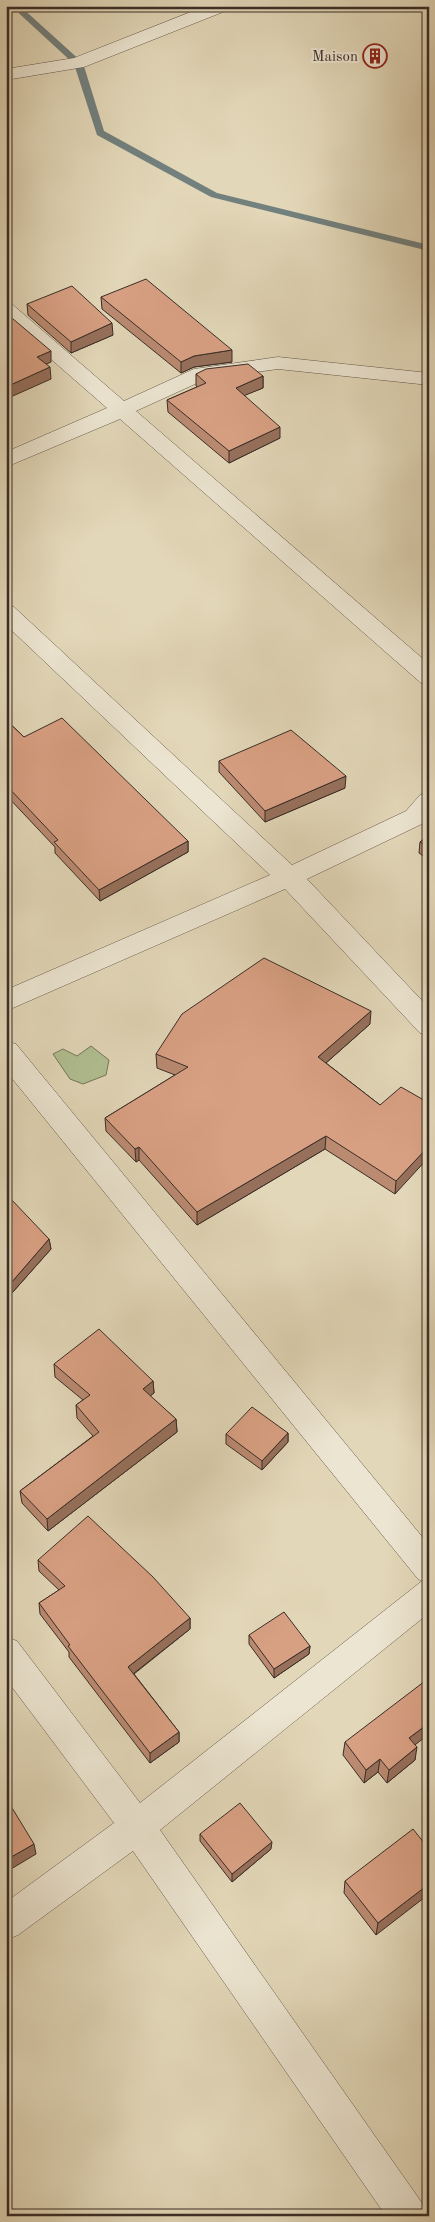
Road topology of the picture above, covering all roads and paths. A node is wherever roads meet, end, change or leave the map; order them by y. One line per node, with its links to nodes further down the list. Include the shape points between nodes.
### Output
1 (222, 6): 2 (street)
2 (195, 12): 3 (street, via 78,63)
3 (6, 75)
4 (6, 309): 6 (street)
5 (429, 379): 6 (street, via 278,363 201,373)
6 (122, 410): 7 (street); 9 (street)
7 (6, 460)
8 (6, 612): 11 (street)
9 (429, 677)
10 (429, 801): 11 (street, via 415,817)
11 (289, 877): 12 (street); 13 (street)
12 (6, 1001)
13 (429, 1026)
14 (6, 1051): 15 (street)
15 (429, 1569)
16 (429, 1593): 18 (street)
17 (6, 1652): 18 (street)
18 (137, 1827): 19 (street); 20 (street)
19 (6, 1923)
20 (409, 2216)

